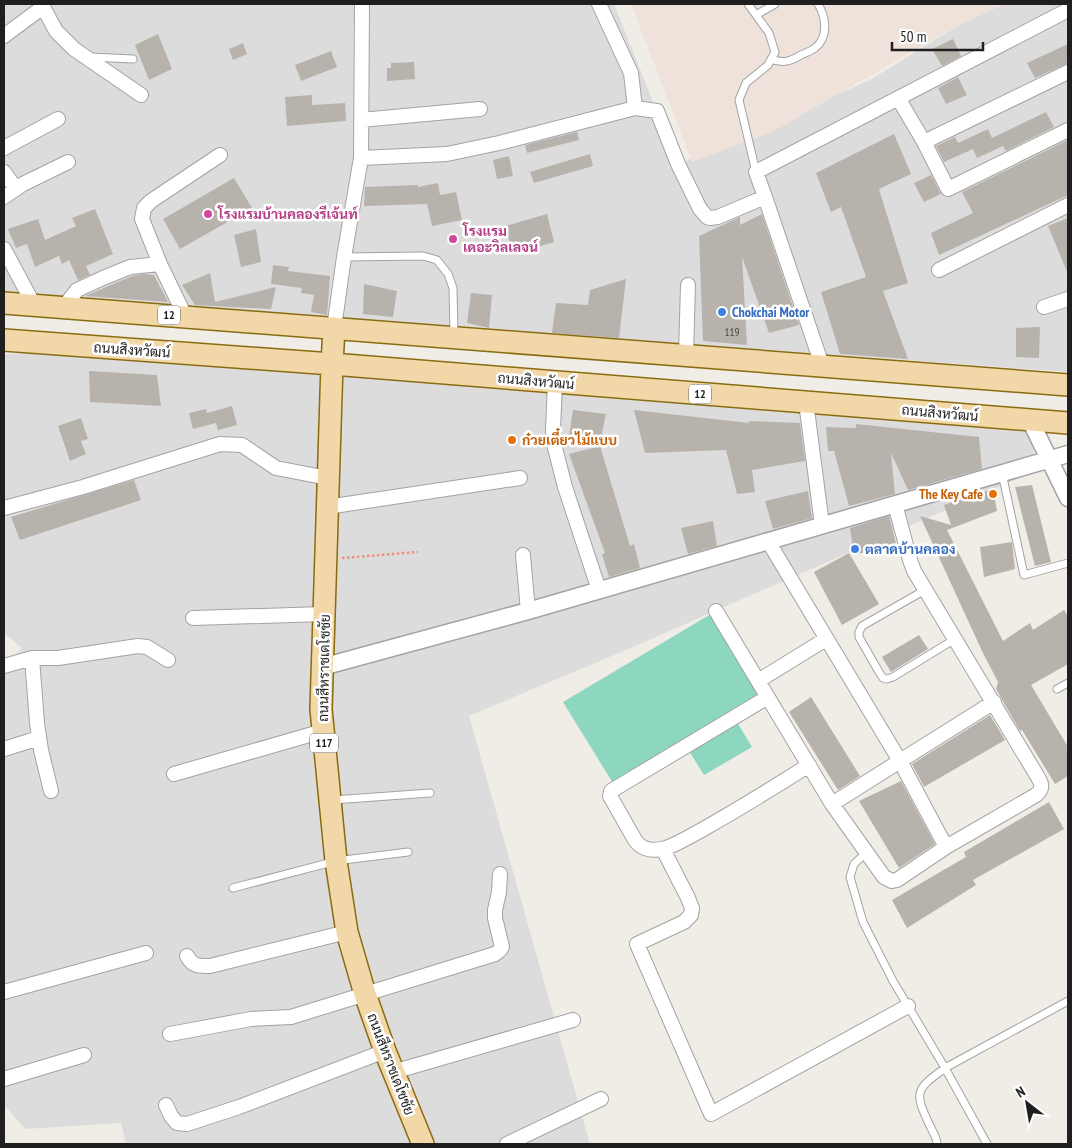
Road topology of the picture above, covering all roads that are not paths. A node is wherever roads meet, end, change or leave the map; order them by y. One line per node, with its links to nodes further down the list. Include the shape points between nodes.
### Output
1 (362, 4): 19 (street)
2 (599, 4): 16 (street, via 631,73)
3 (748, 4): 8 (lane)
4 (775, 4): 8 (lane)
5 (818, 4): 12 (lane, via 825,26 816,47 789,62)
6 (42, 5): 9 (street); 10 (street, via 56,31)
7 (1068, 10): 15 (street)
8 (756, 15): 12 (lane, via 769,33 775,52)
9 (4, 36)
10 (85, 57): 11 (lane); 14 (street)
11 (133, 59)
12 (771, 59): 27 (lane, via 746,83 739,100)
13 (1068, 72): 21 (street)
14 (141, 96)
15 (898, 98): 21 (street); 27 (street)
16 (635, 108): 24 (street, via 447,154); 30 (street, via 657,111 678,164 707,217 718,217)
17 (480, 109): 19 (street)
18 (58, 119): 22 (street)
19 (361, 120): 24 (street)
20 (1068, 130): 21 (street, via 948,189)
21 (924, 142)
22 (4, 148)
23 (220, 155): 34 (street, via 144,208 142,219)
24 (362, 158): 33 (street)
25 (68, 162): 28 (street)
26 (4, 172): 28 (street)
27 (756, 172): 30 (street)
28 (16, 189): 29 (street)
29 (4, 197)
30 (765, 197): 48 (street)
31 (1068, 205): 35 (street)
32 (4, 249): 39 (street)
33 (344, 257): 43 (street); 44 (lane, via 423,256 436,260 448,274 453,288)
34 (160, 264): 40 (street, via 130,267 102,278 77,290); 42 (street)
35 (939, 270)
36 (688, 285): 46 (street)
37 (1068, 299): 41 (street)
38 (4, 303): 39 (main road, 12)
39 (34, 305): 40 (main road, 12)
40 (63, 308): 42 (main road, 12)
41 (1044, 308)
42 (185, 316): 43 (main road, 12)
43 (334, 328): 44 (main road, 12); 47 (main road, ถนนสีหราชเดโชชัย / 117)
44 (454, 336): 46 (main road, 12)
45 (4, 340): 47 (main road, ถนนสิงหวัฒน์ / 12)
46 (686, 354): 48 (main road, 12)
47 (332, 364): 49 (main road, ถนนสิงหวัฒน์ / 12); 57 (main road, ถนนสีหราชเดโชชัย / 117)
48 (822, 365): 50 (main road, 12)
49 (555, 382): 51 (main road, ถนนสิงหวัฒน์ / 12); 67 (street, via 554,444)
50 (1068, 385)
51 (806, 402): 52 (main road, ถนนสิงหวัฒน์ / 12); 63 (street)
52 (1030, 420): 53 (main road, ถนนสิงหวัฒน์ / 12); 55 (street)
53 (1068, 423)
54 (1068, 454): 55 (street)
55 (1049, 460): 56 (street); 59 (street)
56 (1002, 473): 60 (street); 66 (lane, via 1024,575)
57 (328, 478): 61 (main road, ถนนสีหราชเดโชชัย / 117); 62 (street, via 276,468 242,444 220,444)
58 (520, 478): 61 (street)
59 (1068, 498)
60 (895, 504): 63 (street); 68 (street, via 911,566)
61 (327, 506): 71 (main road, ถนนสีหราชเดโชชัย / 117)
62 (4, 508)
63 (822, 525): 64 (street)
64 (768, 541): 67 (street); 73 (street)
65 (524, 555): 70 (street)
66 (1068, 563)
67 (598, 590): 70 (street)
68 (925, 590): 74 (street); 74 (lane, via 862,626 858,632 882,678 893,677)
69 (716, 610): 79 (street)
70 (528, 611): 78 (street)
71 (324, 614): 72 (street); 78 (main road, ถนนสีหราชเดโชชัย / 117)
72 (193, 618)
73 (826, 639): 79 (street); 87 (street)
74 (955, 639): 83 (street)
75 (32, 658): 76 (street, via 138,646); 77 (street); 85 (street)
76 (168, 660)
77 (4, 666)
78 (322, 667): 84 (main road, ถนนสีหราชเดโชชัย / 117)
79 (758, 681): 82 (street)
80 (1068, 683): 81 (lane)
81 (1057, 689)
82 (768, 697): 88 (street); 95 (street, via 611,791 610,796 640,847)
83 (994, 702): 87 (street); 94 (street, via 1042,789)
84 (323, 732): 89 (street); 92 (main road, ถนนสีหราชเดโชชัย / 117)
85 (39, 738): 86 (street); 90 (street)
86 (4, 749)
87 (900, 761): 93 (street); 94 (street)
88 (809, 765): 93 (street); 95 (street, via 731,814)
89 (174, 774)
90 (50, 791)
91 (430, 793): 92 (lane)
92 (330, 800): 98 (main road, ถนนสีหราชเดโชชัย / 117)
93 (832, 804): 97 (street)
94 (946, 847): 97 (street, via 892,881 884,877)
95 (663, 849): 107 (street, via 688,898 691,915 684,922 637,944 712,1114)
96 (408, 852): 98 (lane)
97 (867, 852): 107 (lane, via 851,870 852,889 863,922)
98 (336, 861): 100 (lane); 101 (main road, ถนนสีหราชเดโชชัย / 117)
99 (500, 874): 105 (street, via 495,910 502,947 499,951)
100 (232, 888)
101 (347, 932): 103 (street, via 210,966 197,966); 105 (main road, ถนนสีหราชเดโชชัย / 117)
102 (146, 952): 104 (street)
103 (187, 956)
104 (4, 992)
105 (365, 994): 109 (street, via 291,1017 251,1019); 110 (main road, ถนนสีหราชเดโชชัย / 117)
106 (1068, 1001): 112 (lane)
107 (908, 1006): 112 (lane)
108 (573, 1020): 113 (street)
109 (170, 1034)
110 (385, 1051): 113 (main road, ถนนสีหราชเดโชชัย / 117); 116 (street, via 187,1124 177,1123)
111 (84, 1055): 114 (street)
112 (946, 1068): 119 (lane, via 927,1081 918,1098); 120 (lane)
113 (393, 1072): 117 (main road, ถนนสีหราชเดโชชัย / 117)
114 (4, 1078)
115 (602, 1098): 118 (street)
116 (166, 1105)
117 (419, 1143)
118 (508, 1144)
119 (937, 1144)
120 (987, 1144)

